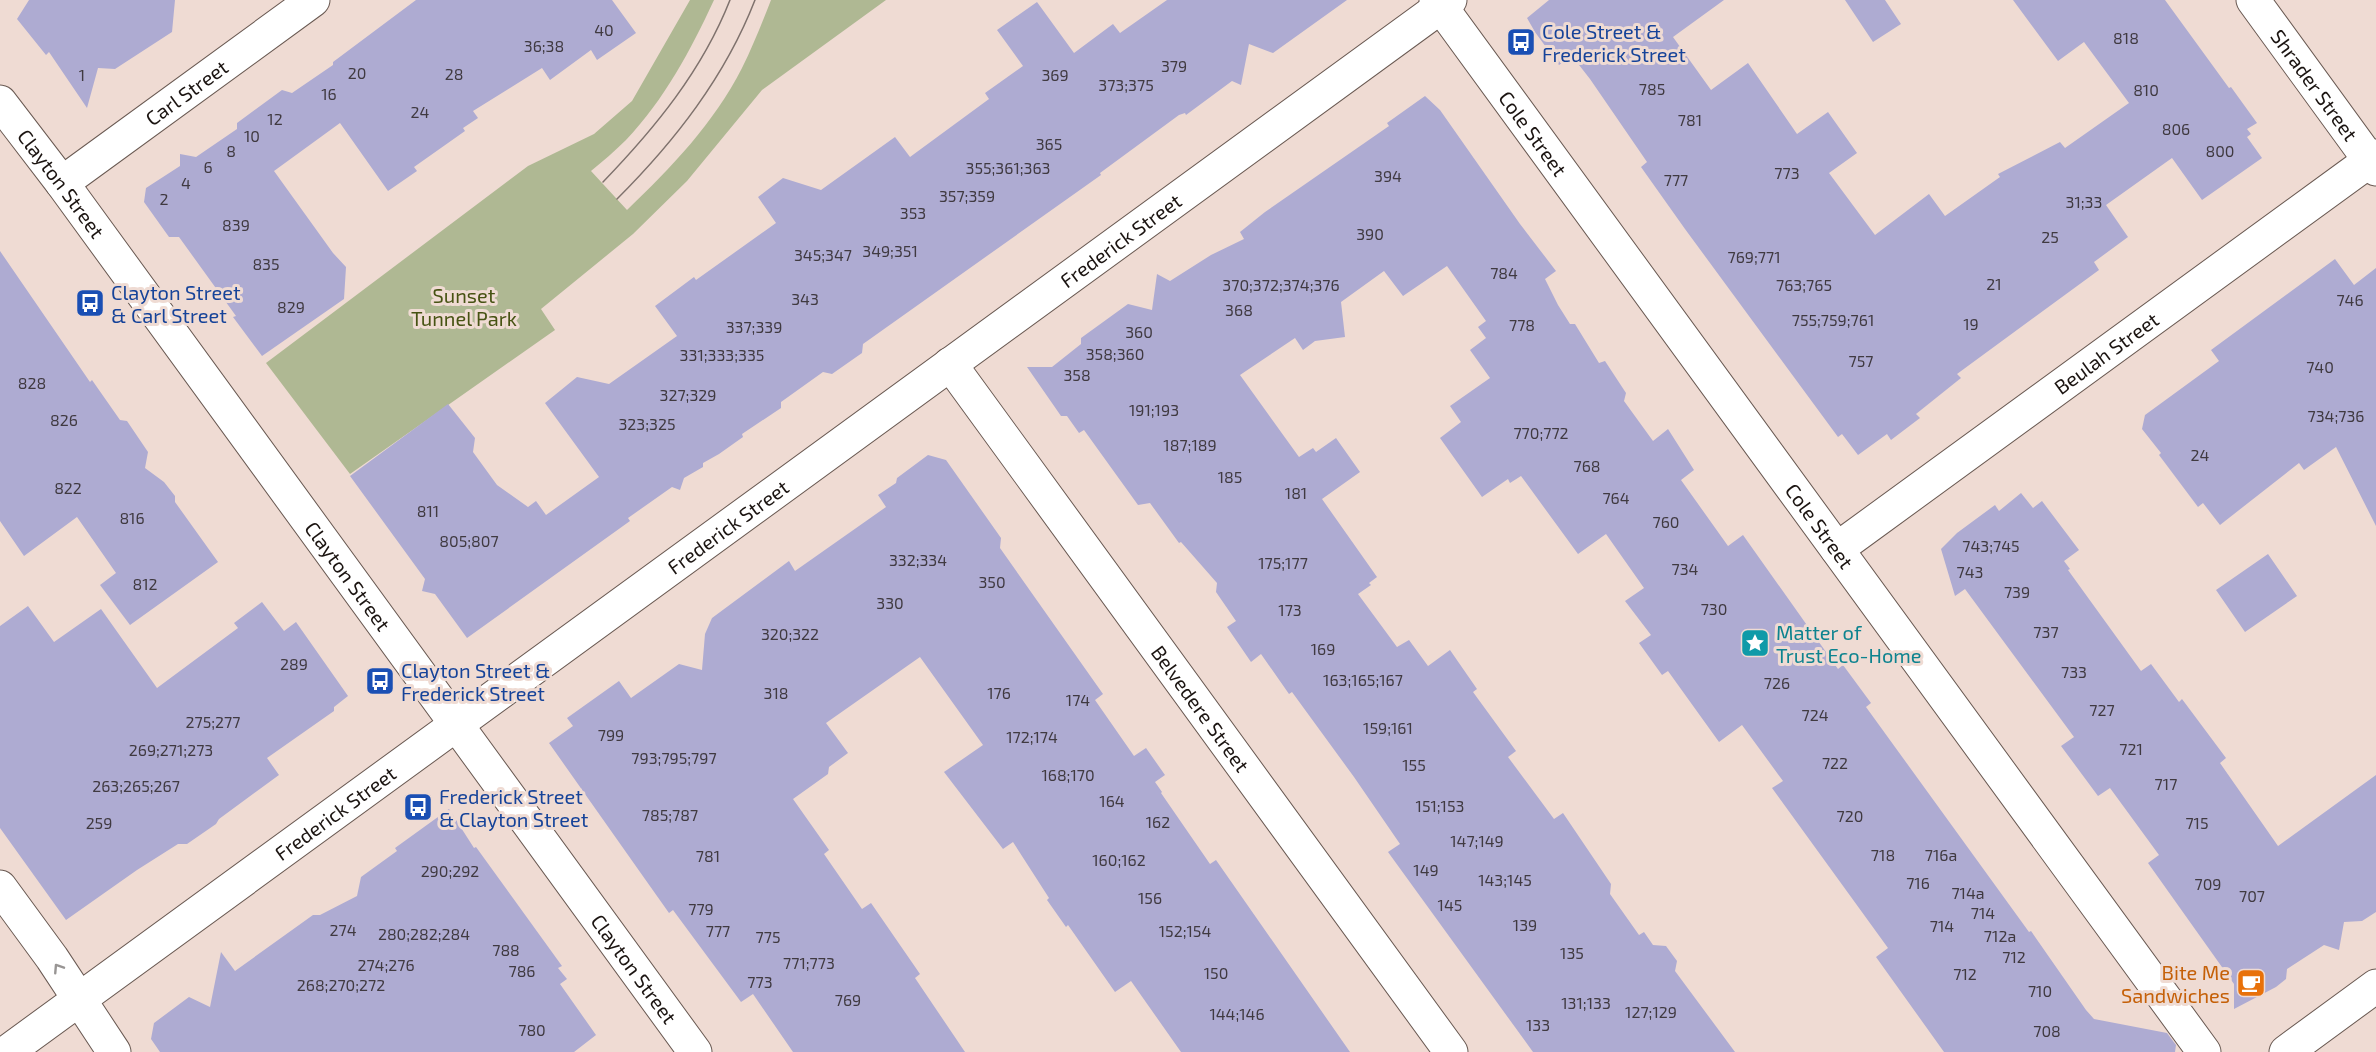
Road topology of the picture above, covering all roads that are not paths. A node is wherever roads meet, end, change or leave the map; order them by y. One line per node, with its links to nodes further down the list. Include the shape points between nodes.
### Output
1 (313, 0): 6 (street, Carl Street)
2 (2253, 0): 5 (street, Shrader Street)
3 (1442, 2): 7 (street, Frederick Street); 8 (street, Cole Street)
4 (0, 102): 6 (street, Clayton Street)
5 (2374, 162): 8 (street, Beulah Street)
6 (62, 183): 9 (street, Clayton Street)
7 (950, 364): 9 (street, Frederick Street); 16 (street, Belvedere Street)
8 (1837, 549): 17 (street, Cole Street)
9 (456, 725): 12 (street, Frederick Street); 15 (street, Clayton Street)
10 (0, 887): 12 (street, one-way to 10)
11 (2376, 986): 18 (street)
12 (79, 1000): 13 (street, Frederick Street); 14 (street)
13 (7, 1052)
14 (114, 1052)
15 (695, 1052)
16 (1451, 1052)
17 (2204, 1052)
18 (2286, 1052)

